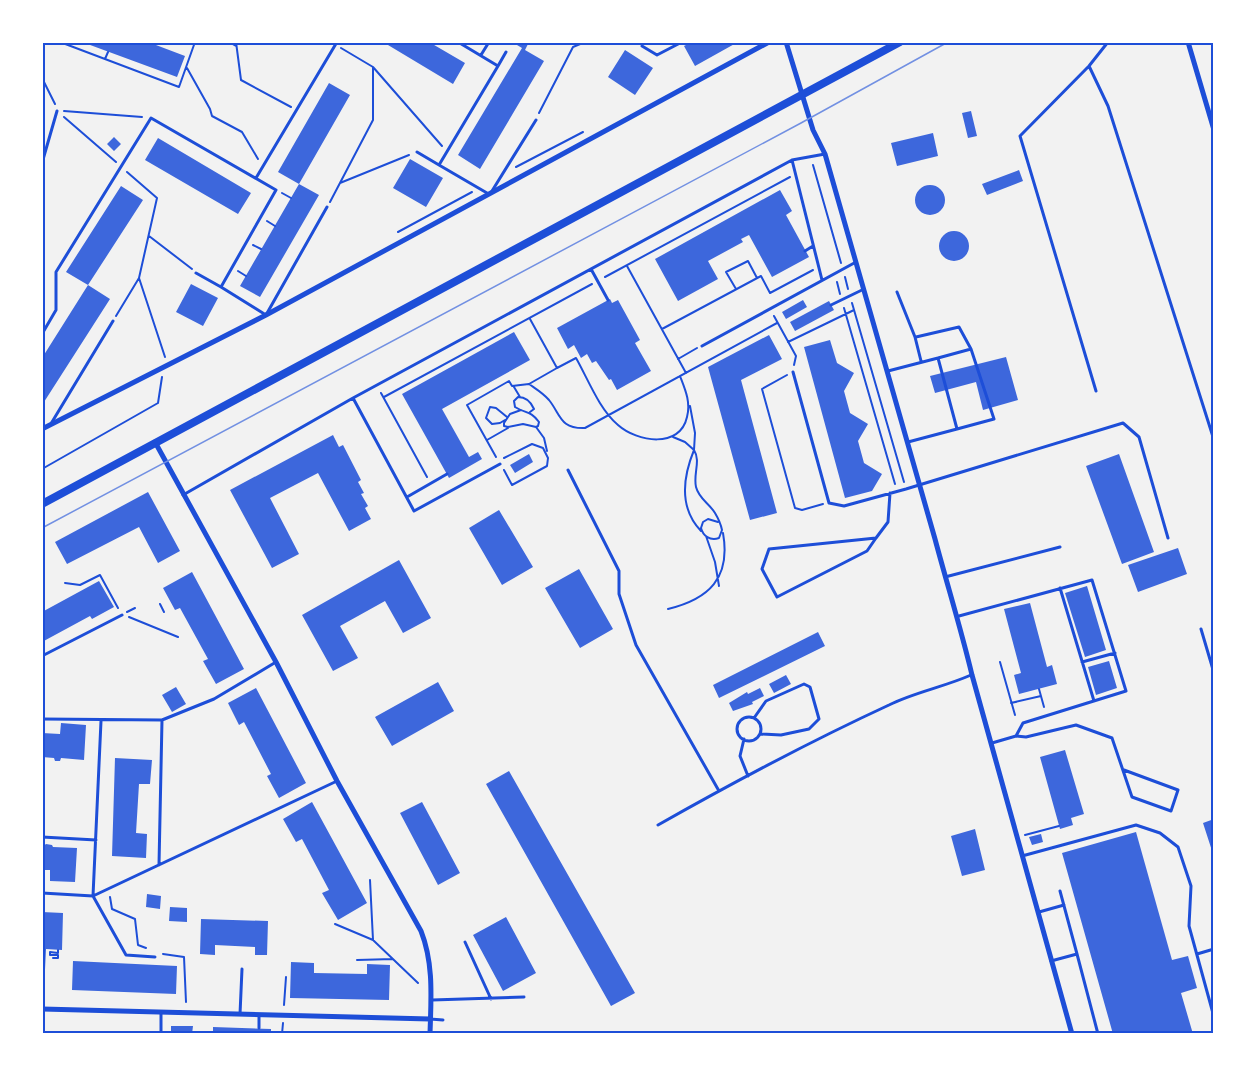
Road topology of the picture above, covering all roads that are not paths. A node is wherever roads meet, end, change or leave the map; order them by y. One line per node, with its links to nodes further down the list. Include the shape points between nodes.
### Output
1 (459, 42): 12 (lane)
2 (489, 42): 12 (lane)
3 (682, 42): 10 (lane, via 657,56)
4 (769, 42): 25 (street)
5 (786, 42): 15 (street)
6 (900, 42): 15 (main road)
7 (1108, 42): 14 (lane)
8 (1188, 42): 18 (street)
9 (336, 43): 24 (lane)
10 (642, 46)
11 (506, 52): 13 (lane)
12 (481, 55): 13 (lane)
13 (498, 66): 23 (lane)
14 (1089, 66): 48 (lane, via 1020,136); 53 (lane, via 1108,106)
15 (802, 95): 20 (street); 54 (main road)
16 (57, 111): 22 (lane)
17 (536, 120): 25 (lane)
18 (1214, 130)
19 (417, 152): 23 (lane)
20 (825, 154): 21 (lane); 29 (street)
21 (792, 160): 27 (lane); 30 (lane)
22 (42, 163)
23 (439, 165): 25 (lane)
24 (256, 178): 33 (lane, via 276,190); 40 (lane, via 151,118 56,272 56,310)
25 (489, 195): 38 (street)
26 (327, 207): 38 (lane)
27 (813, 246): 28 (lane); 32 (lane)
28 (805, 250)
29 (856, 262): 32 (lane); 34 (street)
30 (591, 269): 36 (lane); 49 (lane)
31 (196, 273): 33 (lane)
32 (822, 280): 42 (lane)
33 (221, 287): 38 (lane)
34 (864, 289): 37 (lane); 46 (street)
35 (897, 292): 41 (lane)
36 (608, 300)
37 (831, 305)
38 (266, 315): 50 (street)
39 (113, 321): 50 (lane)
40 (42, 334)
41 (915, 337): 43 (lane, via 958,327); 45 (lane)
42 (702, 346)
43 (971, 349): 44 (lane); 52 (lane, via 994,419)
44 (938, 358): 45 (lane); 52 (lane)
45 (922, 362): 46 (lane)
46 (888, 371): 55 (street)
47 (793, 372): 60 (lane, via 829,502 844,506)
48 (1096, 391)
49 (353, 398): 61 (lane); 62 (lane)
50 (50, 425): 51 (street)
51 (42, 429)
52 (957, 429): 55 (lane)
53 (1214, 440)
54 (155, 442): 61 (street); 63 (main road)
55 (908, 442): 59 (street)
56 (500, 464): 62 (lane, via 414,511)
57 (568, 470): 90 (lane, via 619,571 619,594 636,645)
58 (447, 474): 62 (lane)
59 (920, 485): 60 (lane); 65 (lane, via 1122,423 1139,437); 67 (street)
60 (890, 493): 64 (lane, via 888,522)
61 (183, 495): 74 (street)
62 (407, 497)
63 (42, 504)
64 (876, 538): 64 (lane, via 769,549 762,569 777,597 867,551)
65 (1168, 538)
66 (1060, 547): 67 (lane)
67 (945, 577): 70 (street)
68 (1060, 588): 70 (lane); 72 (lane, via 1092,580); 75 (lane)
69 (122, 615): 73 (lane)
70 (958, 616): 77 (street)
71 (1201, 629): 76 (lane)
72 (1114, 653): 75 (lane); 78 (lane, via 1126,691)
73 (42, 656)
74 (276, 662): 81 (lane, via 214,699); 89 (street)
75 (1082, 662): 78 (lane)
76 (1214, 673)
77 (972, 675): 86 (street); 88 (lane, via 892,703)
78 (1094, 701): 84 (lane, via 1023,723)
79 (754, 718): 83 (lane, via 760,725); 83 (lane, via 766,701 804,684 810,687 819,719 809,729 781,735); 85 (lane, via 745,718 739,724 738,732)
80 (42, 719): 82 (lane)
81 (162, 720): 82 (lane); 95 (lane)
82 (101, 721): 93 (lane)
83 (760, 734): 85 (lane, via 753,740)
84 (1016, 736): 86 (lane); 87 (lane, via 1076,725 1112,738)
85 (744, 739): 88 (lane, via 740,756)
86 (992, 743): 94 (street)
87 (1124, 770): 87 (lane, via 1178,790 1171,811 1132,797)
88 (748, 776): 90 (lane)
89 (337, 781): 95 (lane); 110 (street, via 421,931 431,965)
90 (719, 791): 91 (lane)
91 (658, 825)
92 (42, 837): 93 (lane)
93 (96, 840): 98 (lane)
94 (1022, 856): 100 (street); 104 (lane, via 1136,825 1160,833 1178,847 1191,885 1189,926)
95 (159, 865): 98 (lane)
96 (1060, 891): 99 (lane)
97 (42, 893): 98 (lane)
98 (93, 896): 105 (lane, via 126,956)
99 (1064, 905): 100 (lane); 103 (lane)
100 (1039, 912): 106 (street)
101 (465, 942): 109 (lane)
102 (1212, 949): 104 (lane)
103 (1077, 954): 106 (lane); 122 (lane)
104 (1197, 954): 115 (lane)
105 (155, 957)
106 (1052, 961): 121 (street)
107 (242, 969): 113 (lane)
108 (524, 997): 109 (lane)
109 (491, 999): 110 (lane)
110 (430, 1000): 116 (street)
111 (42, 1009): 112 (street)
112 (161, 1012): 113 (street); 119 (lane)
113 (240, 1014): 114 (street)
114 (259, 1015): 116 (street); 118 (lane)
115 (1214, 1017)
116 (430, 1019): 117 (lane); 120 (street)
117 (443, 1020)
118 (259, 1028)
119 (161, 1034)
120 (430, 1034)
121 (1072, 1034)
122 (1098, 1034)

